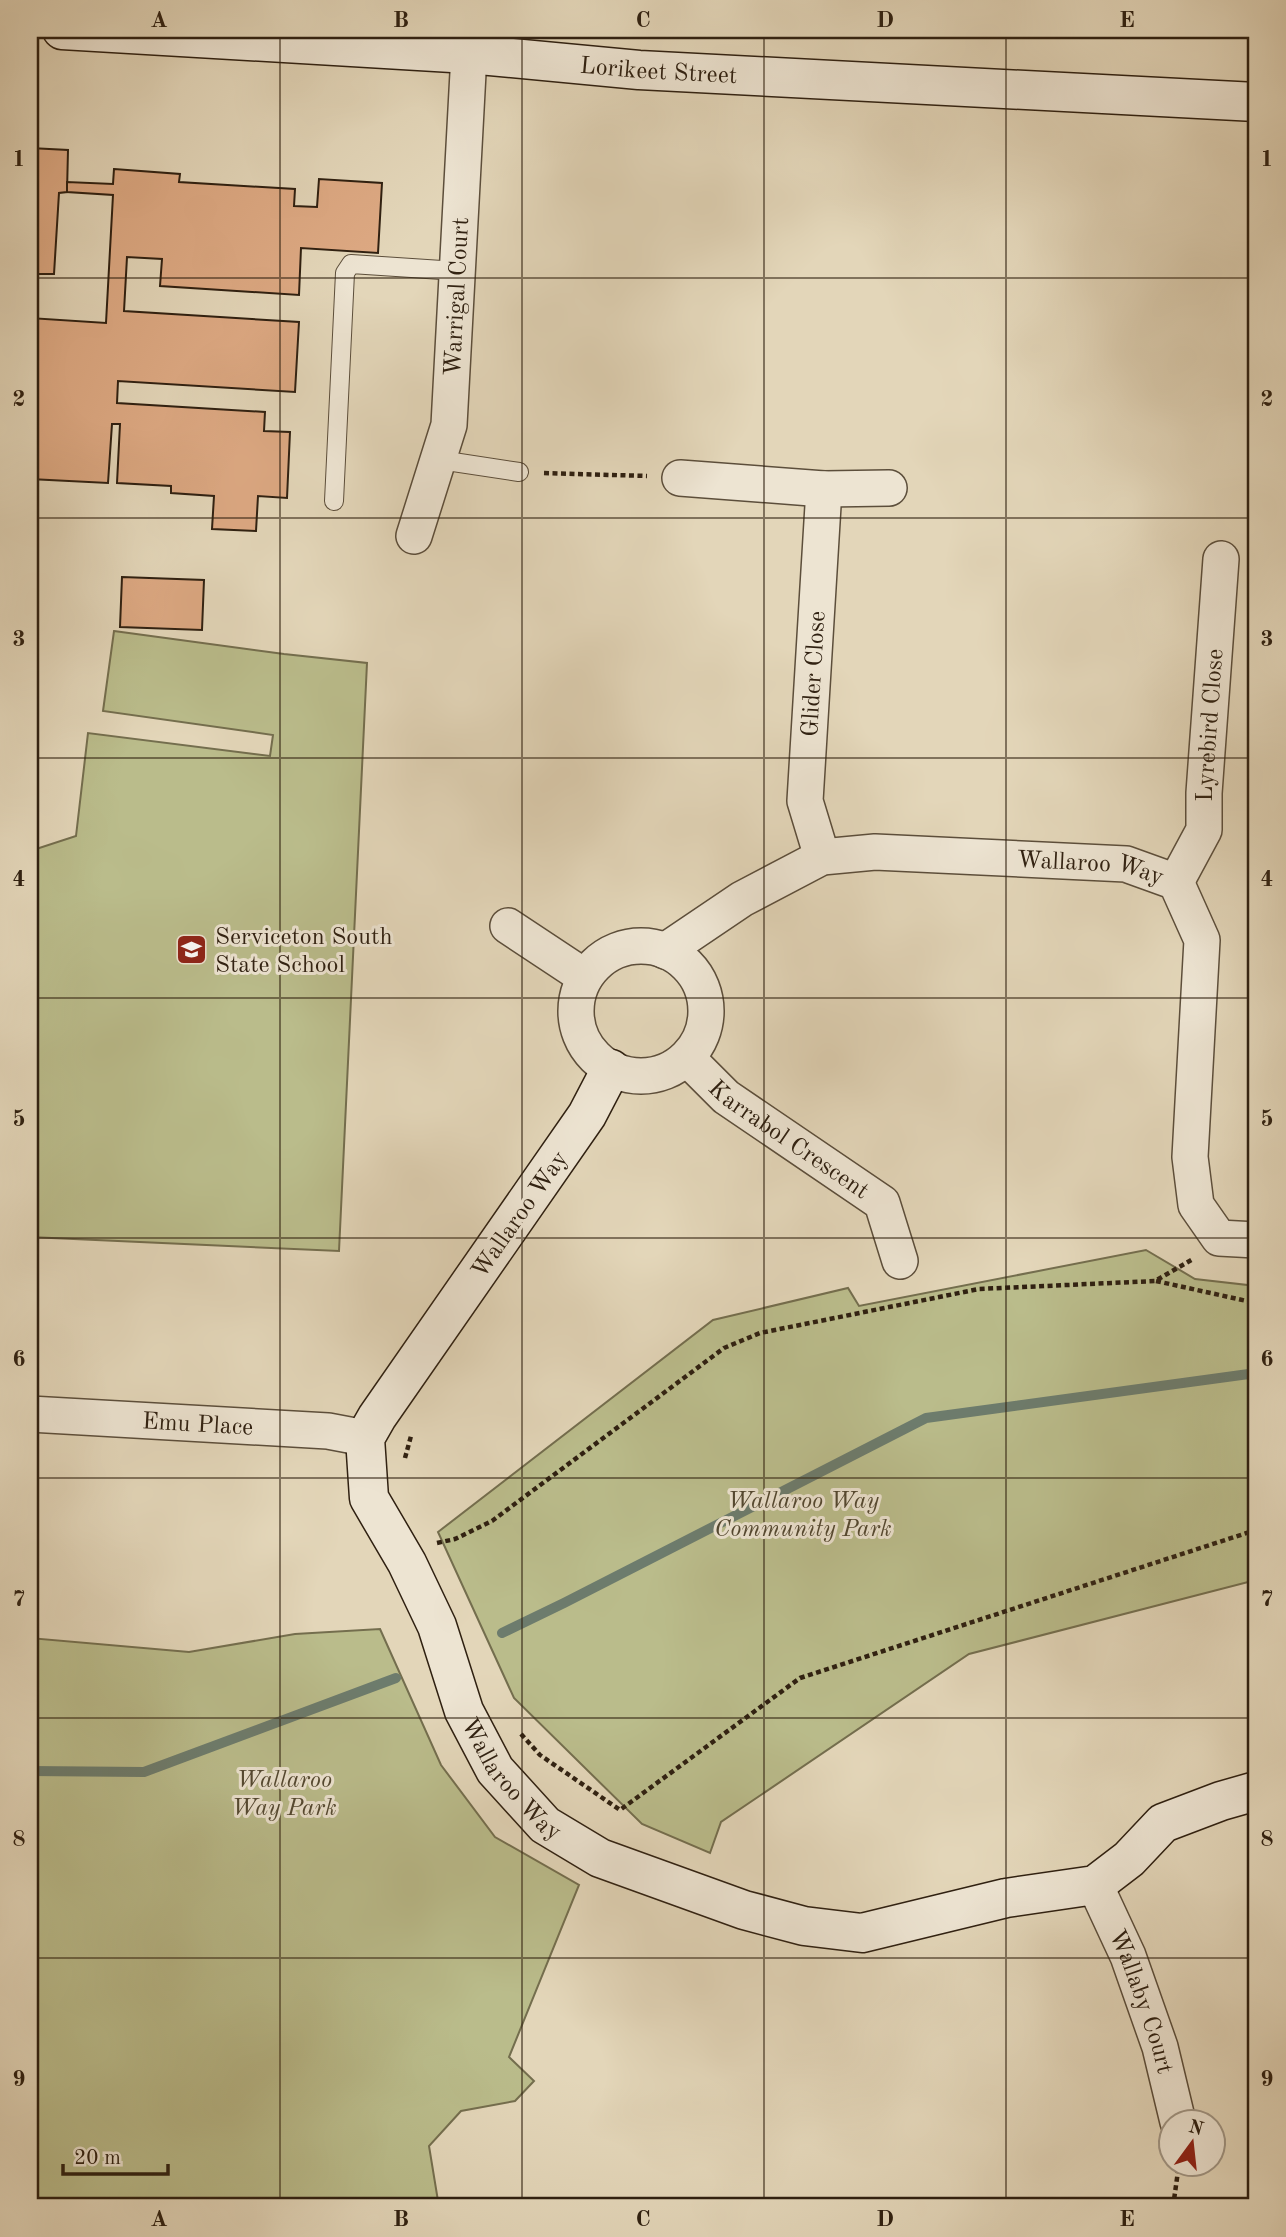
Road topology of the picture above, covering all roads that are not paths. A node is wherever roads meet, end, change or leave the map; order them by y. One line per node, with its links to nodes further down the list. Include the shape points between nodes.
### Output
1 (62, 30): 2 (street, Lorikeet Street)
2 (469, 54): 3 (street, Lorikeet Street, via 653,71); 4 (street, Warrigal Court)
3 (1256, 102)
4 (457, 271): 5 (street, Warrigal Court, via 449,425); 10 (lane, via 351,264 345,273)
5 (440, 460): 6 (lane); 11 (street, Warrigal Court)
6 (519, 472)
7 (680, 478): 9 (street)
8 (889, 488): 9 (street)
9 (824, 489): 13 (street, Glider Close, via 805,801)
10 (334, 501)
11 (414, 536)
12 (1221, 559): 14 (street, Lyrebird Close, via 1204,830)
13 (822, 857): 14 (street, Wallaroo Way, via 875,852 1126,864); 16 (street, Wallaroo Way, via 742,899)
14 (1176, 883): 20 (street, Wallaroo Way, via 1202,940 1190,1157 1196,1205 1219,1238)
15 (508, 926): 17 (street)
16 (665, 951): 17 (street, via 648,946 625,948 600,960); 18 (street, via 693,972 705,1000 705,1023)
17 (585, 977): 19 (street, via 576,1002 577,1025 587,1048)
18 (687, 1058): 19 (street, via 651,1076); 21 (street, Karrabol Crescent, via 726,1097 883,1203)
19 (611, 1069): 23 (street, Wallaroo Way, via 587,1115)
20 (1256, 1240)
21 (900, 1261)
22 (30, 1414): 23 (street, Emu Place, via 328,1431)
23 (371, 1427): 25 (street, Wallaroo Way, via 369,1497 407,1563 436,1626 464,1712 495,1770 545,1825 600,1858 744,1910 804,1926 862,1933 1006,1898)
24 (1256, 1791): 25 (street, Wallaroo Way, via 1163,1823 1129,1859)
25 (1095, 1885): 26 (street, Wallaby Court, via 1129,1956 1160,2047)
26 (1175, 2108)

